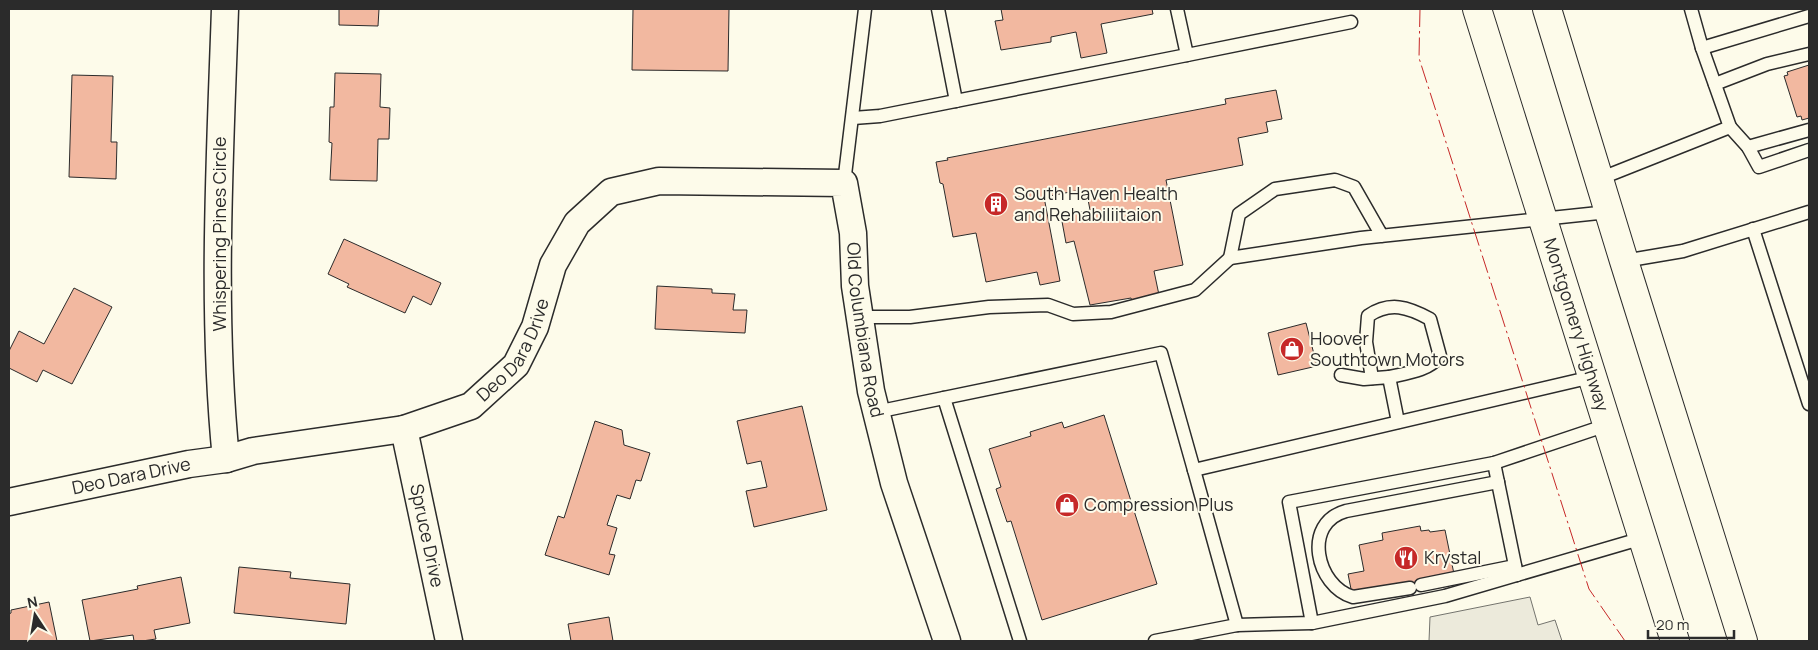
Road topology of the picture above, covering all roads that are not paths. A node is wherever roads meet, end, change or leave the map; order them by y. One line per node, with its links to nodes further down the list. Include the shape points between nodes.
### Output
1 (225, 9): 40 (street, Whispering Pines Circle, via 218,202 220,398)
2 (865, 9): 15 (lane, Old Columbiana Road)
3 (938, 9): 14 (lane)
4 (1177, 9): 12 (lane)
5 (1477, 9): 24 (main road, Montgomery Highway)
6 (1547, 9): 20 (main road)
7 (1691, 9): 10 (lane)
8 (1809, 16): 10 (lane)
9 (1351, 22): 12 (lane)
10 (1702, 48): 13 (lane)
11 (1809, 54): 13 (lane, via 1767,64)
12 (1186, 55): 14 (lane)
13 (1715, 84): 16 (lane)
14 (956, 101): 15 (lane)
15 (853, 118): 21 (lane, Old Columbiana Road)
16 (1730, 127): 18 (lane); 20 (lane)
17 (1809, 130): 18 (lane)
18 (1748, 146): 19 (lane, via 1759,166)
19 (1809, 150)
20 (1599, 179): 22 (main road)
21 (844, 183): 29 (street, Old Columbiana Road, via 853,233 854,286); 39 (street, Deo Dara Drive, via 660,181 611,192 576,223 553,265 534,326 516,365 471,406)
22 (1608, 212): 24 (lane); 28 (main road)
23 (1809, 212): 25 (lane)
24 (1542, 217): 26 (lane); 32 (main road, Montgomery Highway)
25 (1753, 229): 28 (lane, via 1683,251); 35 (lane)
26 (1382, 236): 27 (lane); 27 (lane, via 1354,187 1335,180 1275,188 1239,214)
27 (1230, 258): 29 (lane, via 1195,290 1111,312 1073,314 1048,304 989,307 910,317)
28 (1624, 262): 54 (main road)
29 (860, 317): 36 (street, Old Columbiana Road)
30 (1341, 376): 33 (lane)
31 (1389, 377): 33 (lane); 33 (lane, via 1421,369 1440,356 1430,319 1403,306 1379,309 1368,316 1366,342); 37 (lane)
32 (1592, 377): 37 (lane); 38 (main road, Montgomery Highway)
33 (1372, 378)
34 (944, 398): 36 (lane); 42 (lane, via 1161,353); 52 (lane)
35 (1809, 404)
36 (876, 412): 51 (street, Old Columbiana Road, via 894,483)
37 (1398, 422): 42 (lane)
38 (1607, 426): 41 (lane); 45 (main road, Montgomery Highway)
39 (404, 429): 40 (street, Deo Dara Drive, via 253,451); 50 (street, Spruce Drive)
40 (226, 459): 44 (street, Deo Dara Drive)
41 (1494, 463): 43 (lane); 47 (lane, via 1289,502)
42 (1194, 470): 48 (lane)
43 (1498, 482): 46 (lane); 46 (lane, via 1337,513 1323,527 1318,539 1322,565 1334,586 1353,597)
44 (9, 502)
45 (1643, 538): 46 (lane); 49 (main road, Montgomery Highway)
46 (1516, 570): 47 (lane, via 1444,596)
47 (1312, 622): 48 (lane)
48 (1238, 625): 53 (lane)
49 (1673, 640)
50 (449, 641)
51 (947, 641)
52 (1020, 641)
53 (1155, 641)
54 (1743, 641)

